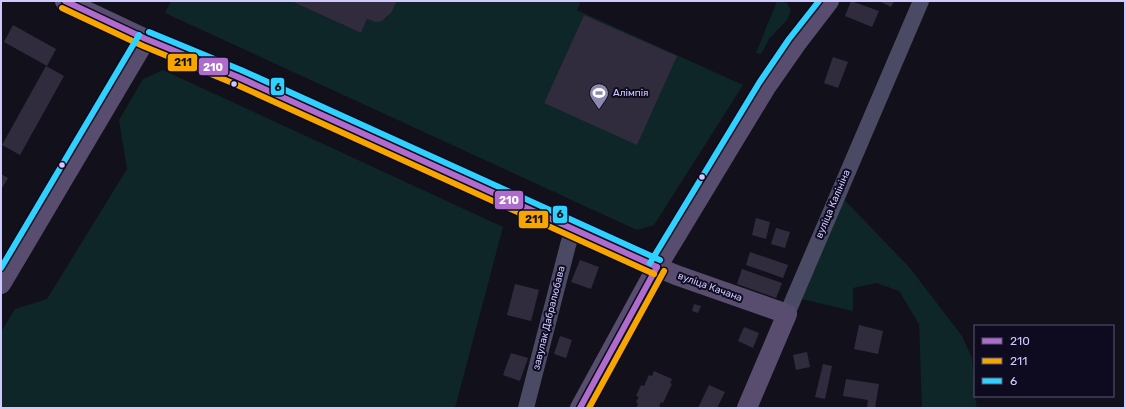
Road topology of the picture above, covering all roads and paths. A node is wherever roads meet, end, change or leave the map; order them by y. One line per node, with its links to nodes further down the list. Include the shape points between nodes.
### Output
1 (65, 1): 4 (main road, вуліца Качана)
2 (829, 1): 6 (main road, via 766,87)
3 (921, 1): 8 (street, вуліца Калініна)
4 (146, 39): 5 (main road, вуліца Качана, via 238,77); 7 (main road)
5 (573, 229): 6 (main road, вуліца Качана); 9 (street, завулак Дабралюбава)
6 (657, 267): 8 (main road, вуліца Качана); 10 (main road)
7 (1, 284)
8 (787, 314): 11 (main road, вуліца Калініна)
9 (526, 408)
10 (580, 408)
11 (747, 408)

